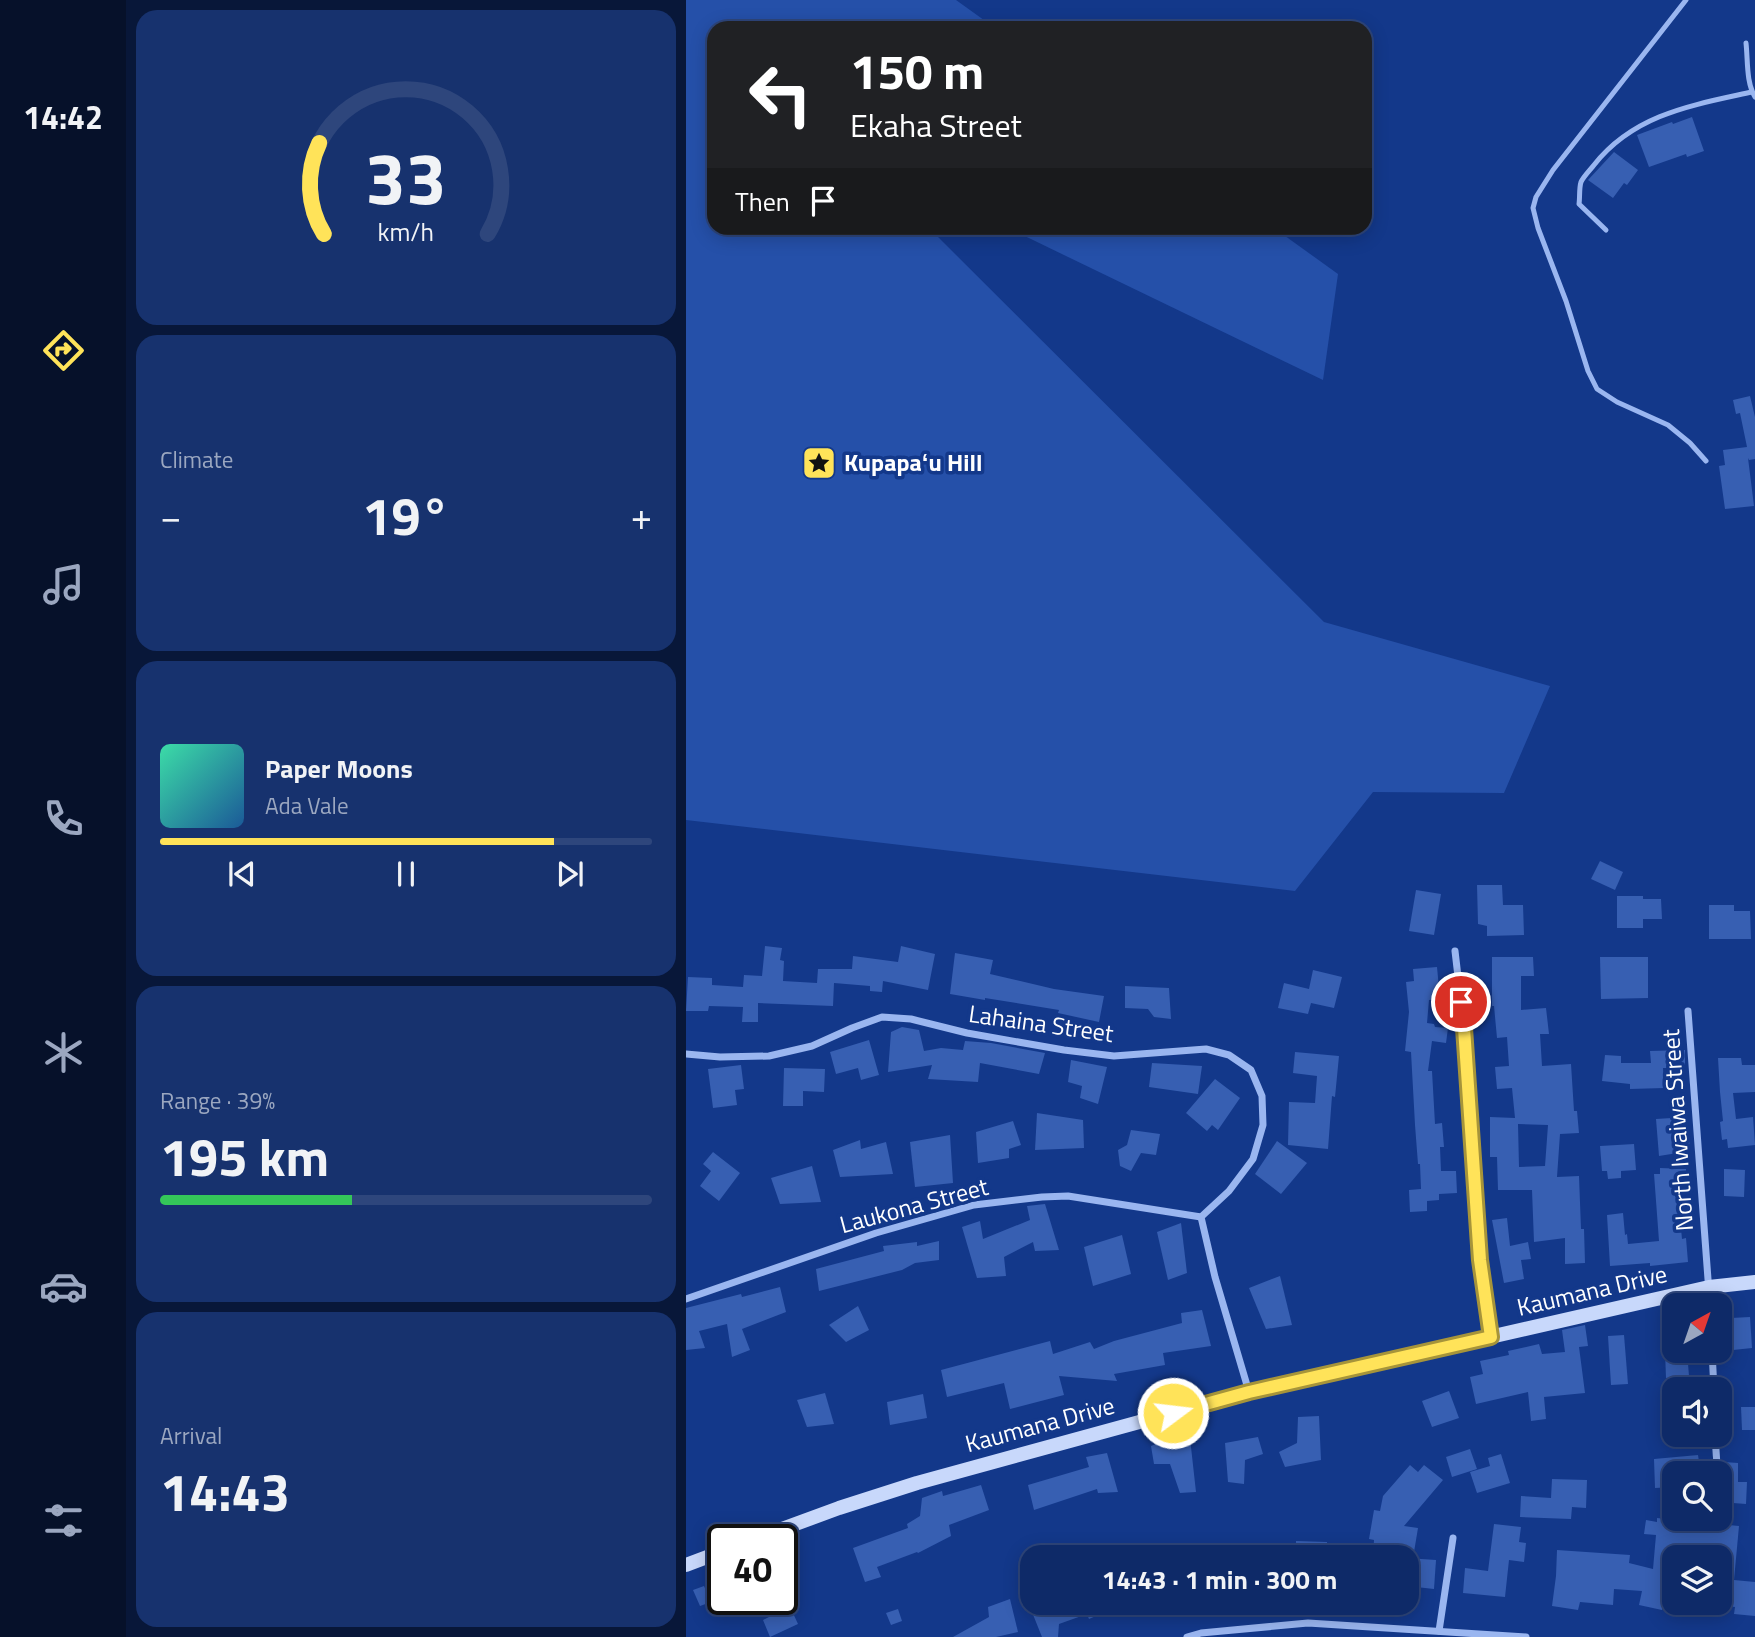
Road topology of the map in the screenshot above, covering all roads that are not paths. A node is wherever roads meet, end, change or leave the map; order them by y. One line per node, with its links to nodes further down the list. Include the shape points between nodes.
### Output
1 (1686, 0): 5 (lane, via 1553,170 1533,208 1597,388 1668,425)
2 (1746, 43): 3 (lane)
3 (1754, 94): 4 (lane, via 1682,108 1650,120 1603,154 1581,182 1579,204)
4 (1606, 230)
5 (1706, 461)
6 (1455, 951): 14 (street, via 1480,1260)
7 (1688, 1011): 11 (street, North Iwaiwa Street)
8 (686, 1054): 9 (street, Lahaina Street, via 769,1056 812,1046 882,1017 1114,1056 1206,1049 1229,1055 1251,1070 1262,1096 1262,1125 1252,1159 1229,1191)
9 (1201, 1217): 13 (street, Laukona Street, via 1068,1196 974,1205 876,1233); 15 (street)
10 (1755, 1282): 11 (street, Kaumana Drive)
11 (1709, 1287): 12 (street, North Iwaiwa Street); 14 (street, Kaumana Drive)
12 (1709, 1293)
13 (686, 1299)
14 (1491, 1337): 15 (street, Kaumana Drive)
15 (1249, 1392): 16 (street, Kaumana Drive, via 917,1483)
16 (796, 1524)
17 (1453, 1538): 20 (street)
18 (707, 1557): 19 (street)
19 (686, 1565)
20 (1439, 1632): 21 (street, via 1308,1623); 22 (street)
21 (1187, 1637)
22 (1527, 1637)

